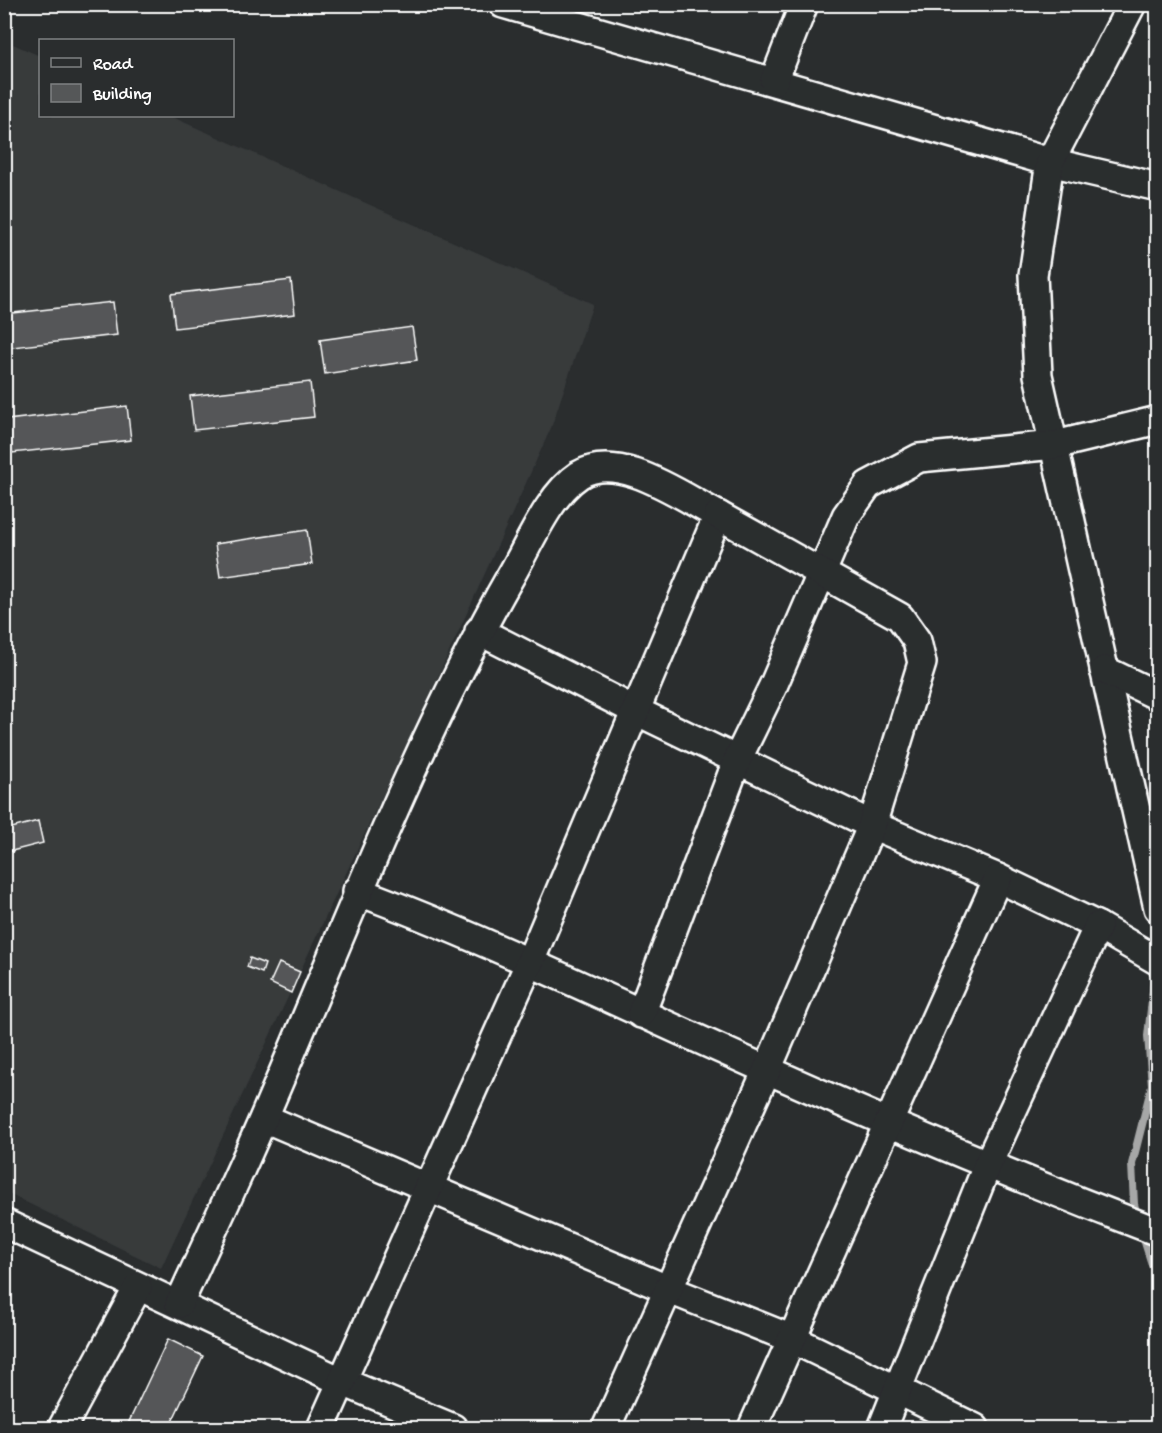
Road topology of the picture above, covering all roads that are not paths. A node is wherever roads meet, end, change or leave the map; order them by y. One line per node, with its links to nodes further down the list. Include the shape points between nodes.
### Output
1 (503, 4): 4 (street)
2 (804, 4): 4 (street)
3 (1132, 4): 5 (street)
4 (774, 81): 5 (street)
5 (1050, 162): 6 (street); 8 (street, via 1033,275 1038,375)
6 (1158, 187)
7 (1158, 420): 8 (street)
8 (1055, 445): 10 (street, via 919,458 868,485 846,516); 12 (street)
9 (718, 515): 10 (street); 11 (street, via 617,467 594,468 580,474 559,492); 14 (street)
10 (821, 573): 15 (street); 16 (street, via 900,617 917,640 922,663)
11 (479, 631): 14 (street); 18 (street)
12 (1104, 670): 13 (street); 19 (street)
13 (1158, 696)
14 (634, 710): 15 (street); 22 (street)
15 (738, 758): 16 (street); 23 (street)
16 (872, 825): 17 (street); 24 (street)
17 (998, 878): 20 (street); 26 (street)
18 (357, 891): 22 (street, via 432,919); 25 (street)
19 (1158, 908)
20 (1098, 926): 21 (street); 27 (street)
21 (1158, 961)
22 (529, 964): 23 (street); 28 (street)
23 (641, 1014): 24 (street)
24 (767, 1070): 26 (street); 32 (street)
25 (264, 1118): 28 (street); 33 (street)
26 (887, 1122): 27 (street); 34 (street)
27 (987, 1166): 30 (street); 36 (street)
28 (426, 1188): 32 (street); 35 (street)
29 (4, 1223): 31 (street)
30 (1158, 1232)
31 (138, 1287): 33 (street); 37 (street)
32 (667, 1289): 34 (street); 40 (street)
33 (179, 1304): 35 (street)
34 (790, 1338): 36 (street); 41 (street)
35 (343, 1382): 38 (street); 39 (street)
36 (897, 1390): 42 (street); 43 (street)
37 (62, 1428)
38 (321, 1428)
39 (453, 1428)
40 (606, 1428)
41 (752, 1428)
42 (882, 1428)
43 (975, 1428)

